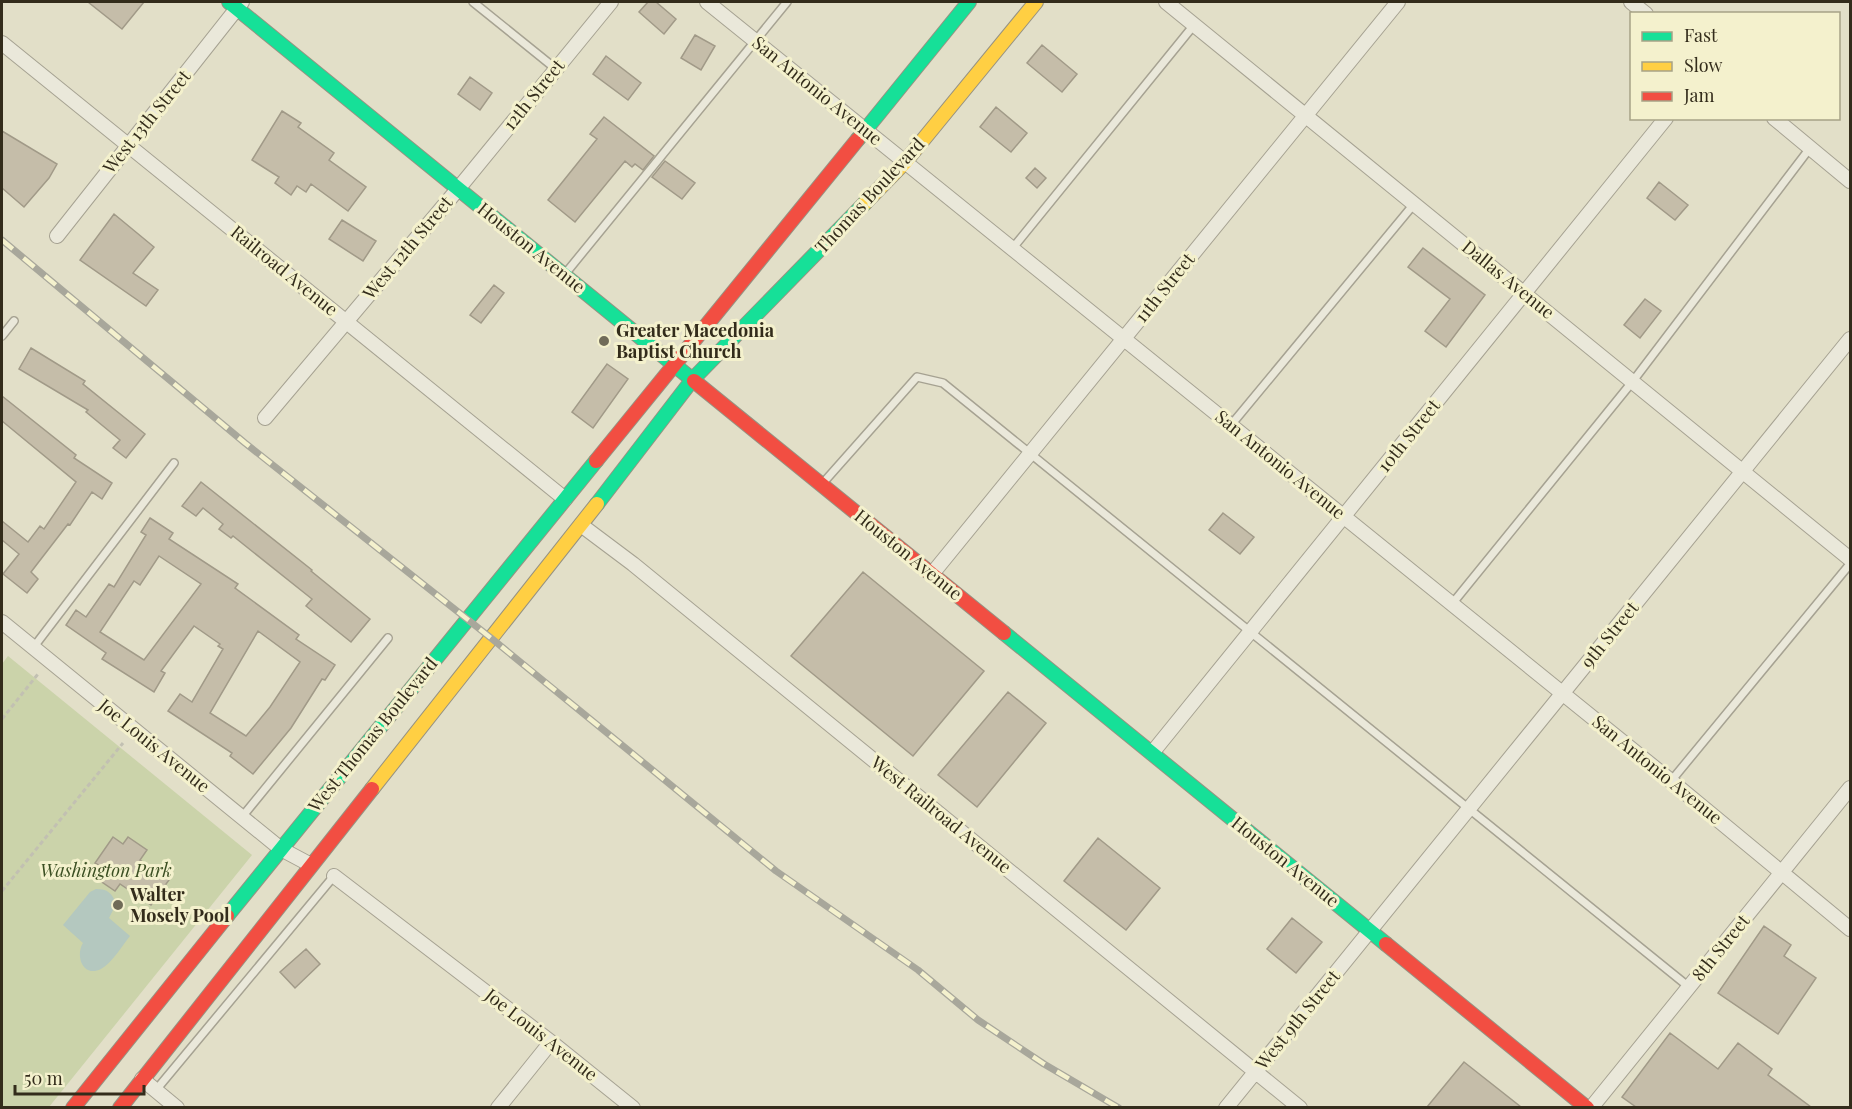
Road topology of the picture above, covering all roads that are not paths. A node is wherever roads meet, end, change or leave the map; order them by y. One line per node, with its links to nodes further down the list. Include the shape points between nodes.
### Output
1 (473, 2): 15 (lane)
2 (611, 2): 15 (street, 12th Street)
3 (707, 2): 13 (street, San Antonio Avenue)
4 (787, 2): 13 (lane)
5 (969, 2): 19 (main road)
6 (1036, 2): 22 (main road, Thomas Boulevard)
7 (1166, 2): 12 (street, Dallas Avenue)
8 (1398, 2): 16 (street, 11th Street)
9 (1631, 2): 11 (street)
10 (236, 4): 20 (street, West 13th Street); 24 (main road, Houston Avenue)
11 (1644, 12)
12 (1194, 25): 16 (street, Dallas Avenue); 27 (lane)
13 (755, 40): 19 (street, San Antonio Avenue); 28 (lane)
14 (2, 43): 20 (street, Railroad Avenue)
15 (556, 69): 24 (street, 12th Street)
16 (1305, 115): 25 (street, Dallas Avenue); 33 (street, 11th Street)
17 (1664, 120): 29 (street, 10th Street)
18 (1776, 120): 21 (street)
19 (865, 130): 22 (street, San Antonio Avenue); 35 (main road)
20 (128, 145): 26 (street, West 13th Street); 31 (street, Railroad Avenue)
21 (1810, 148): 23 (street); 37 (lane)
22 (905, 162): 27 (street, San Antonio Avenue); 36 (main road, Thomas Boulevard)
23 (1851, 181)
24 (458, 189): 28 (main road, Houston Avenue); 31 (street, West 12th Street)
25 (1414, 204): 29 (street, Dallas Avenue); 39 (lane)
26 (57, 236)
27 (1012, 249): 33 (street, San Antonio Avenue)
28 (564, 275): 35 (main road, Houston Avenue)
29 (1525, 293): 37 (street, Dallas Avenue); 45 (street, 10th Street)
30 (14, 321): 32 (lane)
31 (346, 321): 38 (street, West 12th Street); 44 (street, Railroad Avenue)
32 (2, 336)
33 (1124, 338): 39 (street, San Antonio Avenue); 40 (street, 11th Street)
34 (1851, 339): 42 (street, 9th Street)
35 (674, 364): 36 (main road, Houston Avenue); 44 (main road, West Thomas Boulevard)
36 (693, 379): 43 (main road, Houston Avenue); 46 (main road, West Thomas Boulevard)
37 (1633, 381): 42 (street, Dallas Avenue); 50 (lane)
38 (265, 418)
39 (1231, 425): 45 (street, San Antonio Avenue)
40 (1030, 453): 43 (lane, via 943,383 917,377); 49 (street, 11th Street); 52 (lane)
41 (174, 463): 54 (lane)
42 (1742, 472): 47 (street, Dallas Avenue); 55 (street, 9th Street)
43 (821, 485): 49 (main road, Houston Avenue)
44 (565, 499): 61 (main road, West Thomas Boulevard)
45 (1344, 516): 50 (street, San Antonio Avenue); 52 (street, 10th Street)
46 (581, 525): 62 (main road, West Thomas Boulevard); 69 (street, West Railroad Avenue)
47 (1851, 559)
48 (1851, 564): 57 (lane)
49 (932, 574): 56 (main road, Houston Avenue)
50 (1452, 604): 55 (street, San Antonio Avenue)
51 (2, 622): 54 (street, Joe Louis Avenue)
52 (1251, 632): 56 (street, 10th Street); 59 (lane)
53 (388, 638): 60 (lane)
54 (33, 648): 60 (street, Joe Louis Avenue)
55 (1562, 693): 57 (street, San Antonio Avenue); 59 (street, 9th Street)
56 (1152, 753): 66 (main road, Houston Avenue)
57 (1671, 781): 63 (street, San Antonio Avenue)
58 (1851, 788): 63 (street, 8th Street)
59 (1469, 809): 66 (street, 9th Street); 67 (lane)
60 (242, 817): 61 (street, Joe Louis Avenue)
61 (281, 849): 62 (street, Joe Louis Avenue); 72 (main road, West Thomas Boulevard)
62 (311, 865): 70 (main road, West Thomas Boulevard)
63 (1782, 872): 65 (street, San Antonio Avenue); 67 (street, 8th Street)
64 (334, 876): 68 (street, Joe Louis Avenue); 71 (lane)
65 (1851, 929)
66 (1370, 932): 69 (street, West 9th Street); 79 (main road, Houston Avenue)
67 (1689, 987): 79 (street, 8th Street)
68 (551, 1042): 75 (street); 76 (street, Joe Louis Avenue)
69 (1256, 1071): 77 (street, West 9th Street); 78 (street, West Railroad Avenue)
70 (142, 1079): 71 (street); 73 (main road, West Thomas Boulevard)
71 (156, 1090): 74 (street)
72 (74, 1107)
73 (120, 1107)
74 (177, 1107)
75 (498, 1107)
76 (633, 1107)
77 (1226, 1107)
78 (1300, 1107)
79 (1589, 1107)

